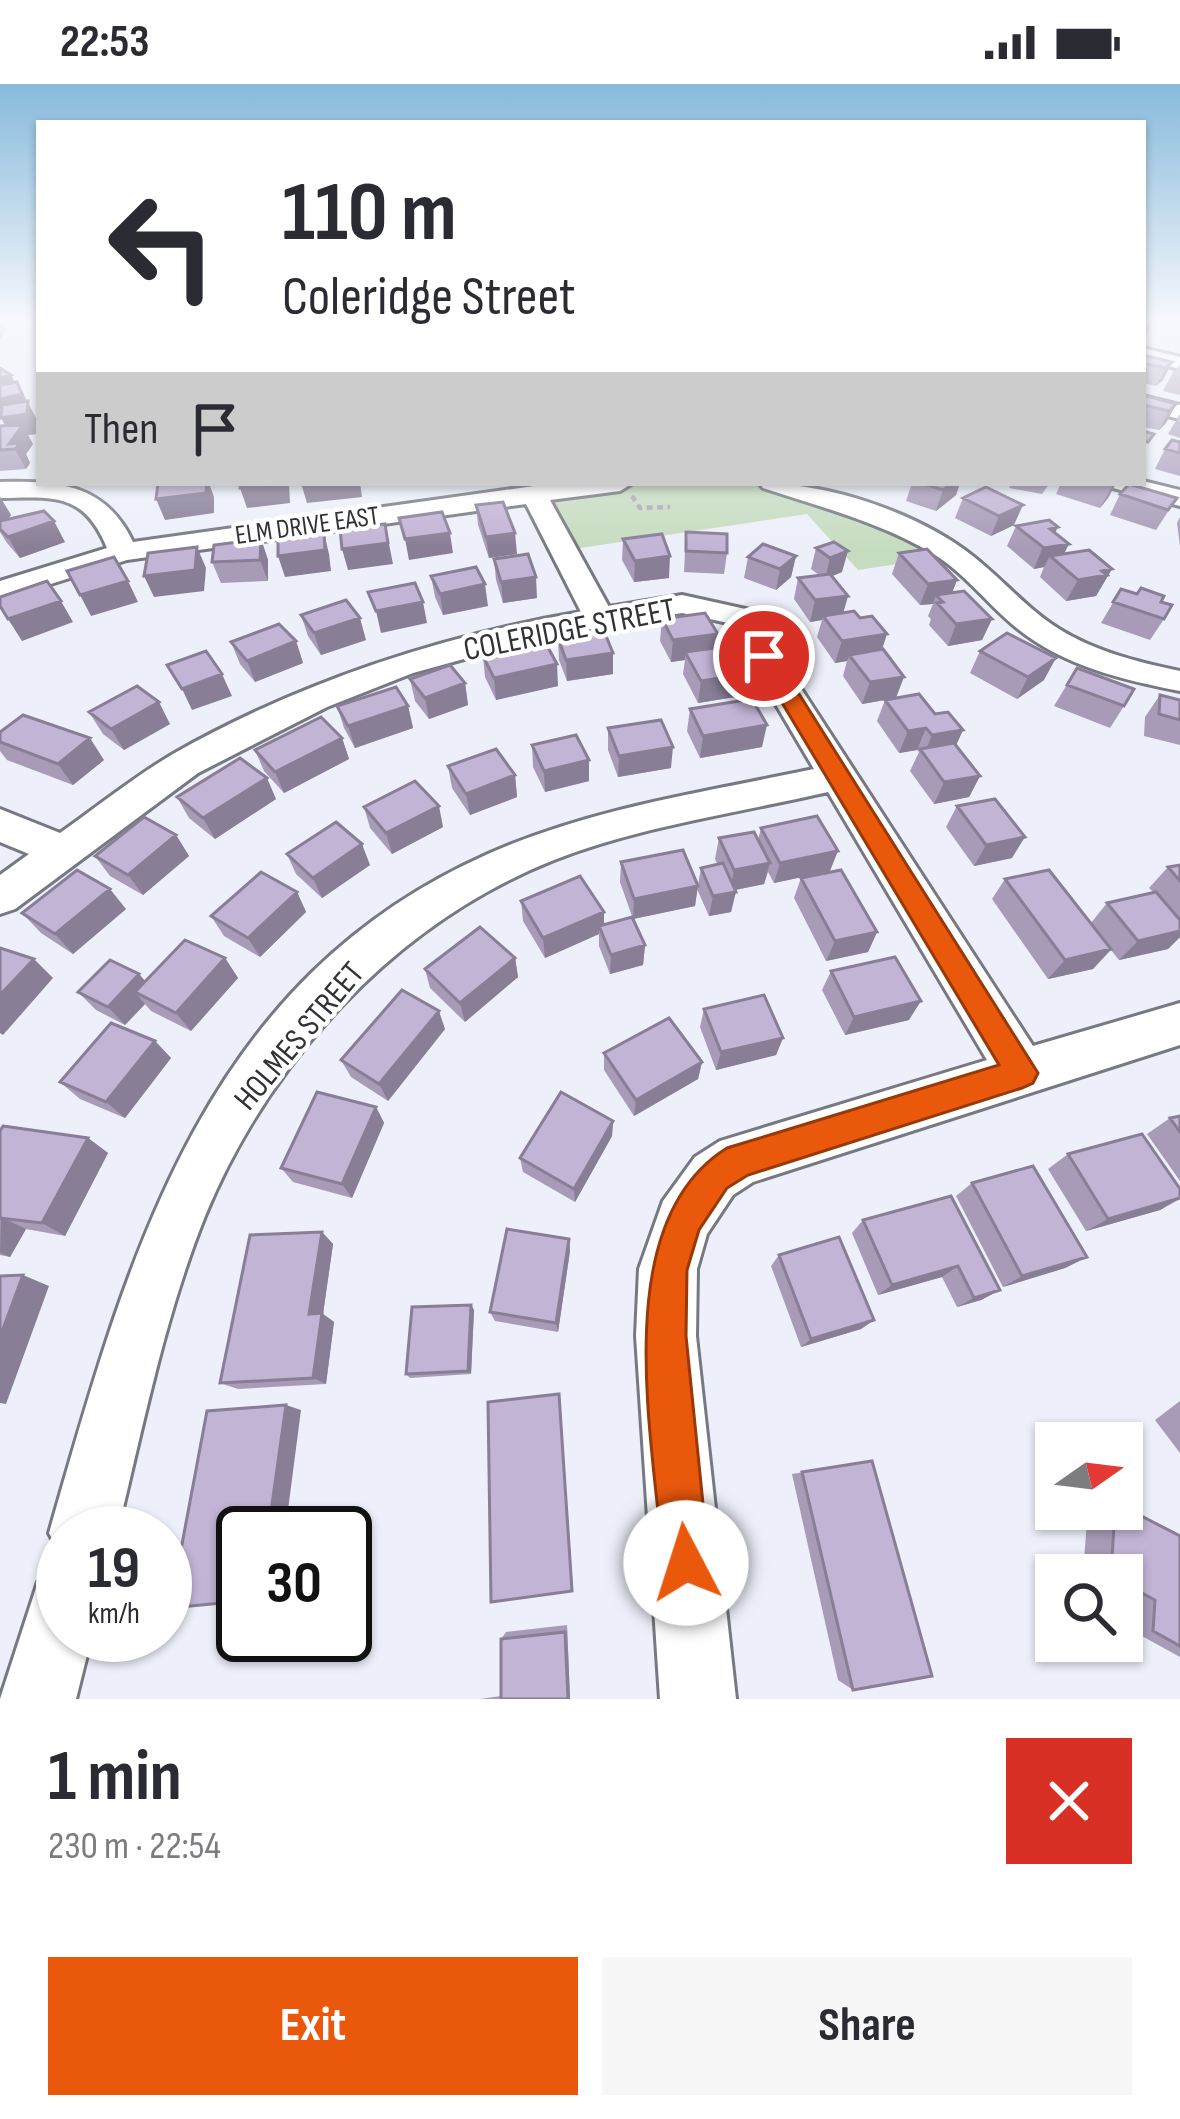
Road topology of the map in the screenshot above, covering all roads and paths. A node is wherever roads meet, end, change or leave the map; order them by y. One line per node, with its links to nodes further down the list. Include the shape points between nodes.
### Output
1 (1146, 404): 2 (street)
2 (1180, 412)
3 (413, 486): 14 (street)
4 (598, 486): 10 (street, ELM DRIVE EAST)
5 (624, 486): 13 (path, via 640,508)
6 (781, 486): 12 (street)
7 (866, 486): 12 (street)
8 (1134, 486): 11 (street)
9 (0, 490): 15 (street, via 79,496 111,518)
10 (534, 494): 14 (street, ELM DRIVE EAST); 17 (street)
11 (1180, 498)
12 (840, 506): 18 (street, via 947,551 1025,620 1076,650)
13 (670, 507)
14 (431, 508): 15 (street, ELM DRIVE EAST)
15 (123, 552): 16 (street, ELM DRIVE EAST)
16 (0, 591)
17 (599, 618): 19 (street, COLERIDGE STREET, via 682,604 739,616); 21 (street, COLERIDGE STREET, via 462,646 315,699 185,764)
18 (1180, 681)
19 (842, 776): 24 (street, COLERIDGE STREET); 25 (street, HOLMES STREET, via 582,835 503,864 414,916 331,987 266,1062 183,1203)
20 (0, 823): 21 (street)
21 (65, 850): 22 (street, COLERIDGE STREET)
22 (0, 897)
23 (1180, 1024): 24 (street)
24 (1022, 1073): 28 (street, via 740,1160 714,1176 683,1222 668,1270 666,1336)
25 (90, 1506)
26 (48, 1662): 27 (street)
27 (38, 1699)
28 (698, 1699)

